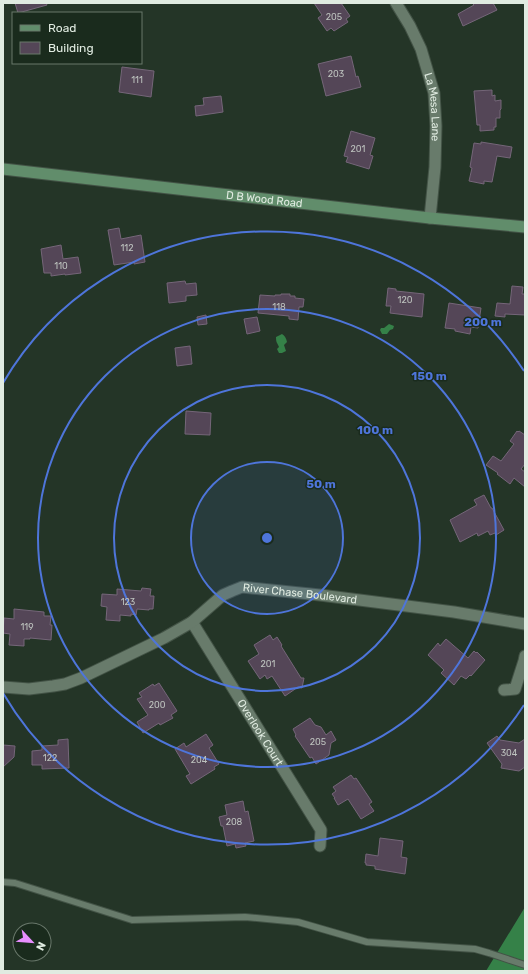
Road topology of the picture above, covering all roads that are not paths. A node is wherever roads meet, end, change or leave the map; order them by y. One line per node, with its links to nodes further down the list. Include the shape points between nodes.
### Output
1 (396, 3): 3 (street, La Mesa Lane, via 421,49 434,94 435,167)
2 (3, 169): 3 (main road, D B Wood Road)
3 (430, 218): 4 (main road, D B Wood Road)
4 (525, 227)
5 (192, 622): 6 (street, River Chase Boulevard, via 223,595 242,587 454,612); 8 (street, River Chase Boulevard, via 148,646 65,684 29,689); 10 (street, Overlook Court, via 321,830)
6 (525, 624)
7 (525, 656): 9 (street, via 515,689)
8 (3, 687)
9 (504, 690)
10 (320, 846)
11 (3, 882): 12 (lane, via 15,883 132,920 245,917 298,922 367,942 475,949)
12 (525, 964)

